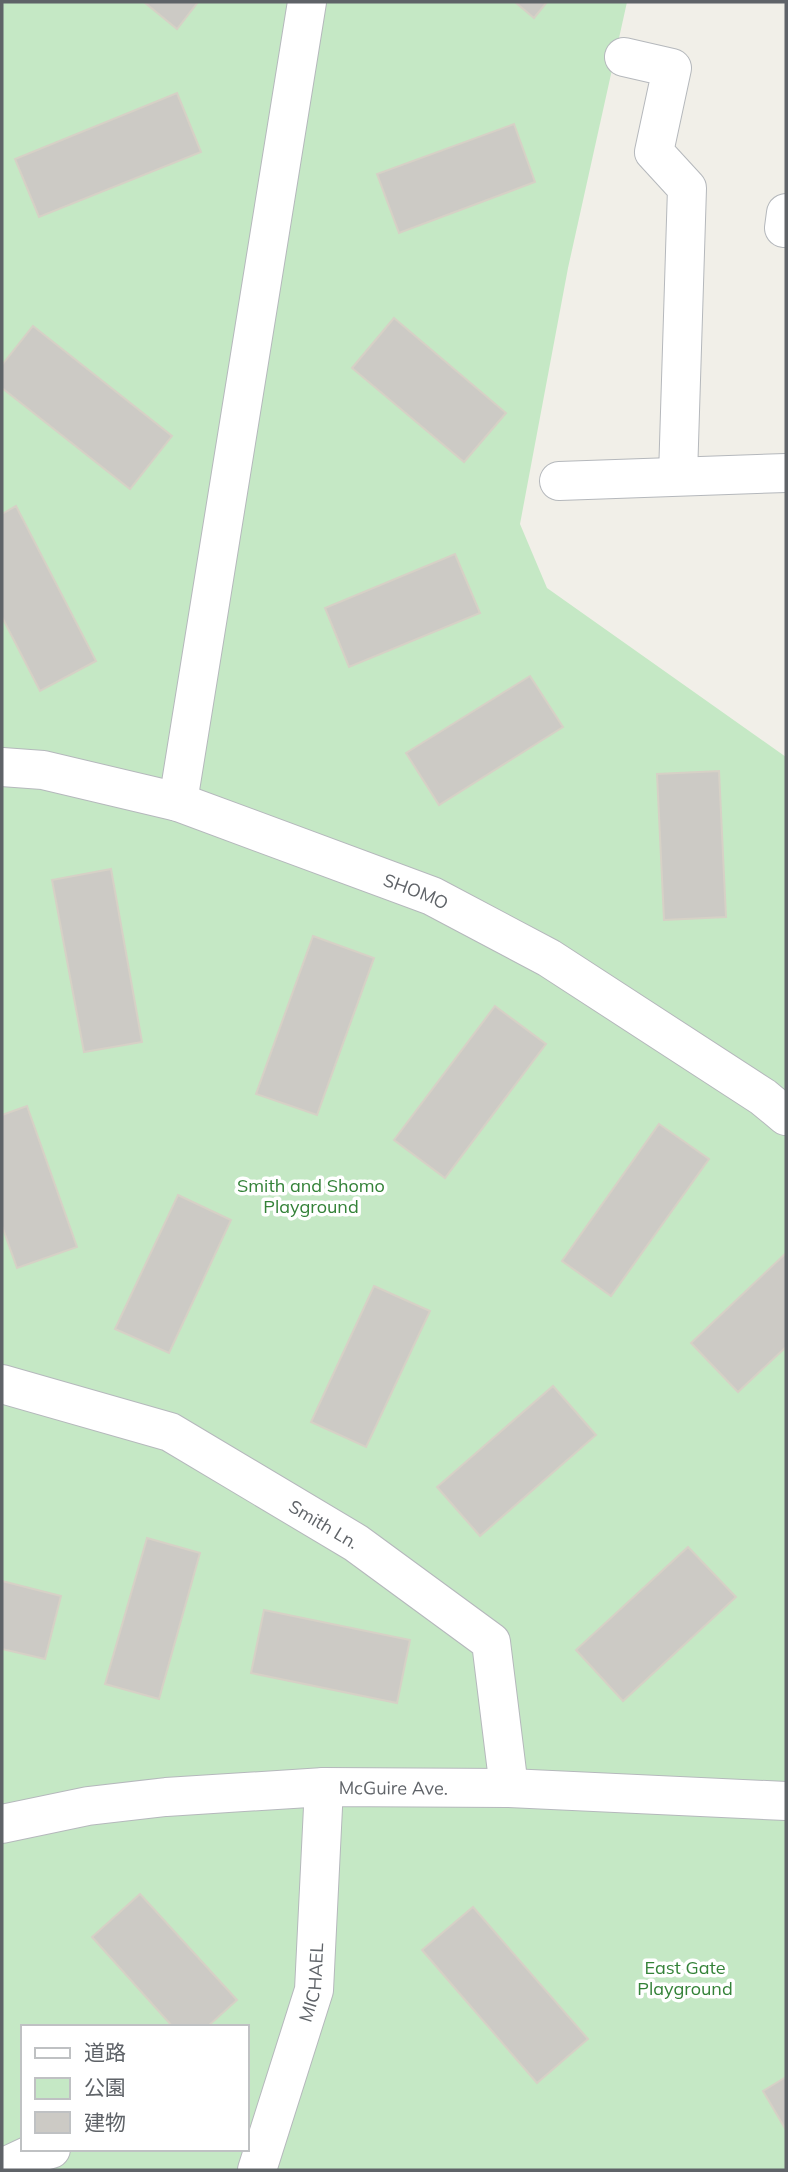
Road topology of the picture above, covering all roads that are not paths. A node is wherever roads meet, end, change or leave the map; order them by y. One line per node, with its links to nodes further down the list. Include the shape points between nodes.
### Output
1 (307, 2): 7 (street)
2 (624, 57): 4 (street, via 672,68 654,152 687,188)
3 (786, 473): 4 (street)
4 (678, 476): 5 (street)
5 (559, 481)
6 (2, 767): 7 (street, SHOMO, via 43,770)
7 (178, 802): 8 (street, SHOMO, via 432,895 549,958)
8 (786, 1116)
9 (2, 1384): 11 (street, Smith Ln., via 170,1432 356,1543 491,1642)
10 (324, 1787): 11 (street, McGuire Ave.); 13 (street, McGuire Ave., via 166,1797 88,1806); 15 (street, MICHAEL, via 314,1990)
11 (509, 1788): 12 (street, McGuire Ave.)
12 (786, 1801)
13 (2, 1824)
14 (44, 2151): 16 (street)
15 (257, 2152)
16 (2, 2168)

